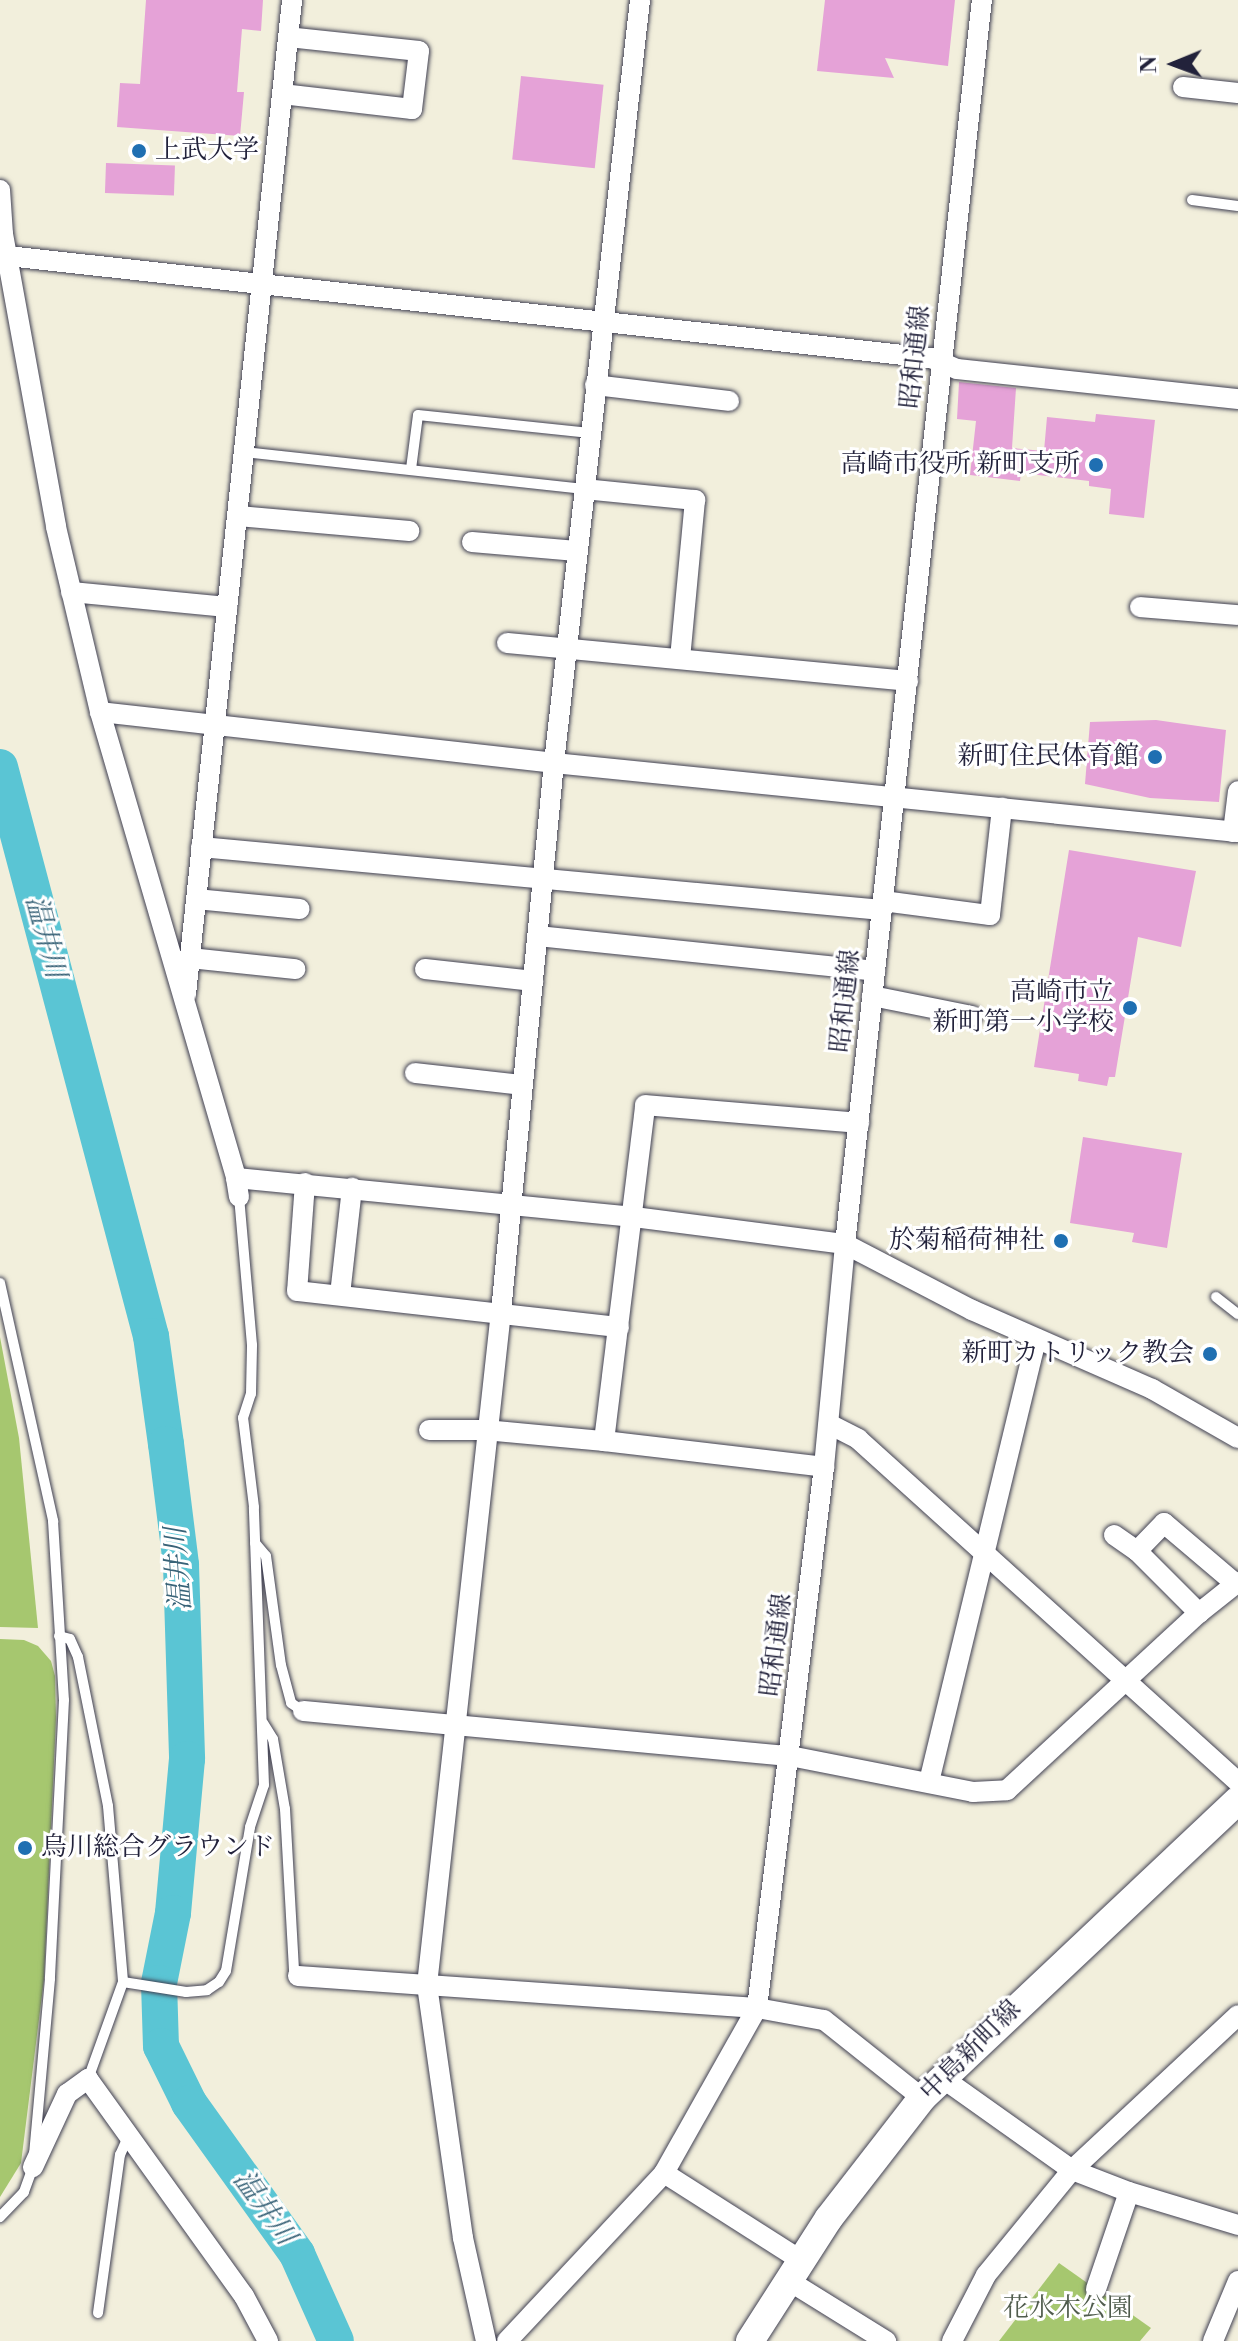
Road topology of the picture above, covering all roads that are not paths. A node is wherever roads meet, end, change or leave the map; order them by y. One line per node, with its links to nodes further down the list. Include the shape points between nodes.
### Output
1 (292, 0): 4 (street)
2 (640, 0): 13 (street)
3 (982, 0): 14 (street, 昭和通線)
4 (289, 37): 7 (street); 7 (street, via 419,51 414,95 412,109)
5 (1183, 87): 6 (street)
6 (1238, 93)
7 (282, 94): 12 (street)
8 (0, 190): 11 (street)
9 (1192, 200): 10 (lane)
10 (1238, 206)
11 (8, 256): 12 (street); 26 (street)
12 (262, 283): 13 (street); 19 (street)
13 (602, 321): 14 (street, via 931,358); 15 (street)
14 (942, 364): 16 (street); 33 (street, 昭和通線)
15 (595, 385): 17 (street); 18 (street)
16 (1238, 399)
17 (729, 401)
18 (590, 433): 20 (lane, via 418,415); 21 (street)
19 (244, 452): 20 (lane); 22 (street)
20 (411, 469): 21 (lane)
21 (584, 489): 25 (street); 32 (street, via 695,500)
22 (238, 516): 23 (street); 27 (street)
23 (409, 531)
24 (472, 542): 25 (street)
25 (577, 551): 31 (street)
26 (71, 592): 27 (street); 34 (street)
27 (227, 607): 35 (street)
28 (1140, 607): 29 (street)
29 (1238, 615)
30 (507, 643): 31 (street)
31 (567, 647): 32 (street); 36 (street)
32 (680, 658): 33 (street)
33 (908, 681): 38 (street, 昭和通線)
34 (100, 712): 35 (street); 53 (street)
35 (214, 727): 36 (street); 41 (street)
36 (554, 763): 38 (street); 42 (street)
37 (1238, 791): 40 (street)
38 (895, 797): 39 (street); 44 (street, 昭和通線)
39 (1002, 808): 40 (street); 44 (street, via 990,915)
40 (1236, 832)
41 (201, 847): 42 (street); 43 (street)
42 (544, 879): 44 (street); 46 (street)
43 (196, 899): 45 (street); 47 (street)
44 (882, 905): 50 (street, 昭和通線)
45 (300, 909)
46 (538, 936): 50 (street); 51 (street)
47 (190, 958): 48 (street); 53 (street)
48 (295, 969)
49 (425, 969): 51 (street)
50 (875, 971): 52 (street, 昭和通線)
51 (533, 981): 56 (street)
52 (872, 996): 54 (street); 57 (street, 昭和通線)
53 (184, 1005): 59 (street)
54 (972, 1016)
55 (415, 1073): 56 (street)
56 (522, 1085): 61 (street)
57 (859, 1123): 62 (street, via 645,1105); 63 (street, 昭和通線)
58 (305, 1183): 59 (street); 60 (street); 65 (street, via 297,1291)
59 (237, 1187): 78 (lane, via 252,1345 251,1394 243,1418)
60 (352, 1188): 61 (street); 65 (street)
61 (509, 1205): 62 (street); 67 (street)
62 (634, 1217): 63 (street); 69 (street)
63 (845, 1244): 70 (street); 71 (street, 昭和通線)
64 (0, 1283): 83 (lane, via 53,1521)
65 (340, 1295): 67 (street)
66 (1216, 1297): 68 (lane)
67 (501, 1312): 69 (street); 73 (street)
68 (1238, 1314)
69 (619, 1327): 75 (street)
70 (1036, 1339): 74 (street, via 1152,1389); 80 (street)
71 (829, 1424): 76 (street, 昭和通線); 80 (street, via 858,1439)
72 (429, 1430): 73 (street)
73 (485, 1430): 75 (street); 87 (street)
74 (1238, 1438)
75 (604, 1441): 76 (street)
76 (824, 1467): 88 (street, 昭和通線)
77 (1114, 1535): 79 (street)
78 (255, 1543): 85 (lane, via 266,1556 291,1703); 86 (lane)
79 (1137, 1551): 81 (street, via 1164,1523); 82 (street)
80 (982, 1553): 84 (street); 89 (street)
81 (1237, 1583): 82 (street)
82 (1199, 1613): 84 (street)
83 (59, 1636): 93 (lane, via 70,1639 78,1657 108,1806); 101 (lane, via 64,1700 59,1809)
84 (1125, 1682): 89 (street, via 1007,1790 973,1792); 90 (street)
85 (303, 1711): 87 (street)
86 (263, 1722): 92 (lane, via 273,1739 285,1809); 93 (lane, via 264,1785 250,1827 226,1971 207,1990)
87 (454, 1726): 88 (street); 94 (street)
88 (790, 1756): 89 (street); 95 (street, 昭和通線)
89 (929, 1782)
90 (1238, 1782)
91 (1238, 1800): 99 (main road, 中島新町線)
92 (298, 1976): 94 (street)
93 (127, 1983): 98 (lane)
94 (427, 1985): 95 (street); 112 (street, via 463,2238)
95 (757, 2008): 99 (street, via 824,2020); 103 (street)
96 (1231, 2021): 97 (street); 102 (street)
97 (1238, 2043)
98 (88, 2079): 100 (street); 101 (street, via 67,2094)
99 (931, 2088): 102 (street); 107 (main road, 中島新町線)
100 (128, 2137): 110 (lane, via 120,2155); 111 (street, via 244,2296)
101 (33, 2167): 105 (lane, via 24,2192)
102 (1072, 2170): 104 (street); 116 (street, via 986,2275)
103 (664, 2173): 107 (street); 113 (street)
104 (1129, 2192): 106 (street); 109 (street)
105 (0, 2217)
106 (1238, 2225)
107 (793, 2269): 114 (main road, 中島新町線); 115 (street)
108 (1238, 2281): 117 (street)
109 (1096, 2289)
110 (98, 2313)
111 (268, 2341)
112 (486, 2341)
113 (507, 2341)
114 (750, 2341)
115 (886, 2341)
116 (952, 2341)
117 (1213, 2341)

